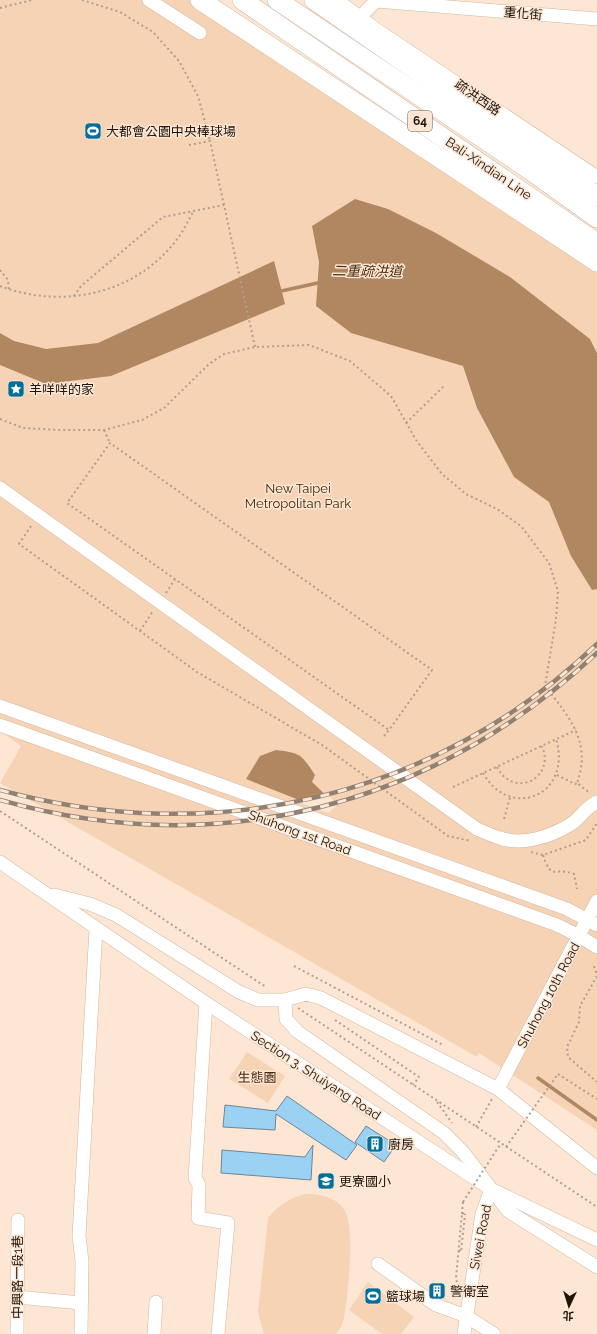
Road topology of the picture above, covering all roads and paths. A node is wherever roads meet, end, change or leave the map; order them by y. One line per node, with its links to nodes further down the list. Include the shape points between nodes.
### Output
1 (32, 0): 11 (path)
2 (82, 0): 16 (path, via 120,12 153,32 178,61 198,96)
3 (149, 0): 14 (street)
4 (200, 0): 15 (highway)
5 (236, 0): 15 (highway)
6 (242, 0): 23 (highway, Bali-Xindian Line / 64)
7 (277, 0): 22 (highway, Bali-Xindian Line / 64)
8 (314, 0): 19 (highway)
9 (329, 0): 12 (street)
10 (337, 0): 12 (street)
11 (0, 8)
12 (360, 18): 13 (street, 重化街, via 376,1); 18 (street, 疏洪西路)
13 (597, 19)
14 (200, 33)
15 (366, 110): 24 (highway)
16 (210, 141): 17 (path); 20 (path)
17 (189, 145)
18 (597, 177)
19 (597, 196)
20 (224, 205): 21 (path); 29 (path)
21 (193, 212): 28 (path, via 163,217 81,286); 28 (path, via 178,239 157,260 132,278 106,290)
22 (597, 218)
23 (597, 243)
24 (597, 262)
25 (0, 270): 27 (path, via 8,280)
26 (0, 286): 27 (path)
27 (9, 290): 28 (path, via 37,296)
28 (74, 297)
29 (255, 347): 32 (path, via 309,345 350,361 391,396); 33 (path, via 224,354 209,364 164,408 142,420)
30 (444, 386): 32 (path)
31 (0, 419): 33 (path, via 23,428)
32 (406, 423): 40 (path, via 442,474 466,494 497,509 521,526 549,563 558,591 545,686)
33 (104, 430): 34 (path)
34 (110, 443): 39 (path, via 432,670); 39 (path, via 67,503)
35 (0, 488): 36 (street)
36 (38, 515): 51 (street, via 477,829 502,839 529,840 553,835); 55 (path, via 19,544 197,672 322,745 448,836)
37 (0, 706): 62 (street, Shuhong 1st Road, via 567,909)
38 (0, 725): 64 (street, Shuhong 1st Road, via 557,925)
39 (389, 730): 41 (path)
40 (576, 730): 42 (path); 47 (path, via 583,756)
41 (384, 736)
42 (556, 739): 43 (path); 46 (path, via 560,758)
43 (542, 746): 44 (path); 44 (path, via 545,754 544,767 531,781 512,782 501,774)
44 (497, 766): 45 (path)
45 (483, 773): 48 (path); 50 (path, via 492,787)
46 (557, 775): 47 (path, via 574,784); 50 (path, via 548,788 534,796)
47 (577, 783): 49 (path, via 590,793)
48 (453, 787)
49 (597, 794)
50 (510, 797): 53 (path)
51 (597, 802)
52 (0, 811): 69 (path)
53 (504, 819)
54 (597, 823): 57 (path, via 586,840)
55 (477, 842)
56 (529, 852): 57 (path)
57 (543, 855): 59 (path, via 548,869 553,872 567,871 574,874)
58 (0, 862): 60 (street, Section 3, Shuiyang Road)
59 (577, 889)
60 (45, 892): 63 (street, Section 3, Shuiyang Road); 70 (street, via 90,904 116,915 239,992 258,1000)
61 (597, 901): 62 (street, Shuhong 10th Road)
62 (592, 922): 64 (street, Shuhong 10th Road)
63 (96, 928): 71 (street, Section 3, Shuiyang Road); 89 (street, via 79,1236 82,1261)
64 (579, 936): 65 (street, Shuhong 1st Road); 74 (street, Shuhong 10th Road)
65 (597, 947)
66 (294, 966): 72 (path)
67 (594, 966): 68 (path)
68 (597, 975): 73 (path, via 580,1006 579,1022 567,1047 568,1057)
69 (267, 988)
70 (288, 1002): 74 (street, via 306,994 321,998); 76 (path); 80 (street, via 286,1019 298,1032 444,1133 463,1152)
71 (206, 1003): 80 (street, Section 3, Shuiyang Road); 94 (street, via 195,1178 199,1185 198,1218 228,1223)
72 (443, 1046)
73 (597, 1082)
74 (495, 1094): 76 (path); 79 (street)
75 (596, 1098): 78 (path, bridge, via 558,1074)
76 (476, 1127): 77 (path)
77 (500, 1143): 78 (path); 86 (path, bridge, via 463,1202 458,1252 461,1252 465,1214 462,1213)
78 (506, 1147): 81 (path)
79 (597, 1168)
80 (491, 1189): 83 (street, Section 3, Shuiyang Road); 85 (street, via 508,1211); 90 (street, Siwei Road, via 482,1214)
81 (597, 1207)
82 (18, 1220): 87 (street, 中興路一段1巷)
83 (597, 1240)
84 (378, 1264): 90 (street, via 436,1305)
85 (597, 1267)
86 (456, 1278)
87 (17, 1297): 89 (street); 91 (street, 中興路一段1巷)
88 (156, 1302): 93 (street)
89 (81, 1303): 92 (street)
90 (466, 1316): 95 (street, Siwei Road); 96 (street)
91 (17, 1334)
92 (81, 1334)
93 (154, 1334)
94 (218, 1334)
95 (464, 1334)
96 (494, 1334)

